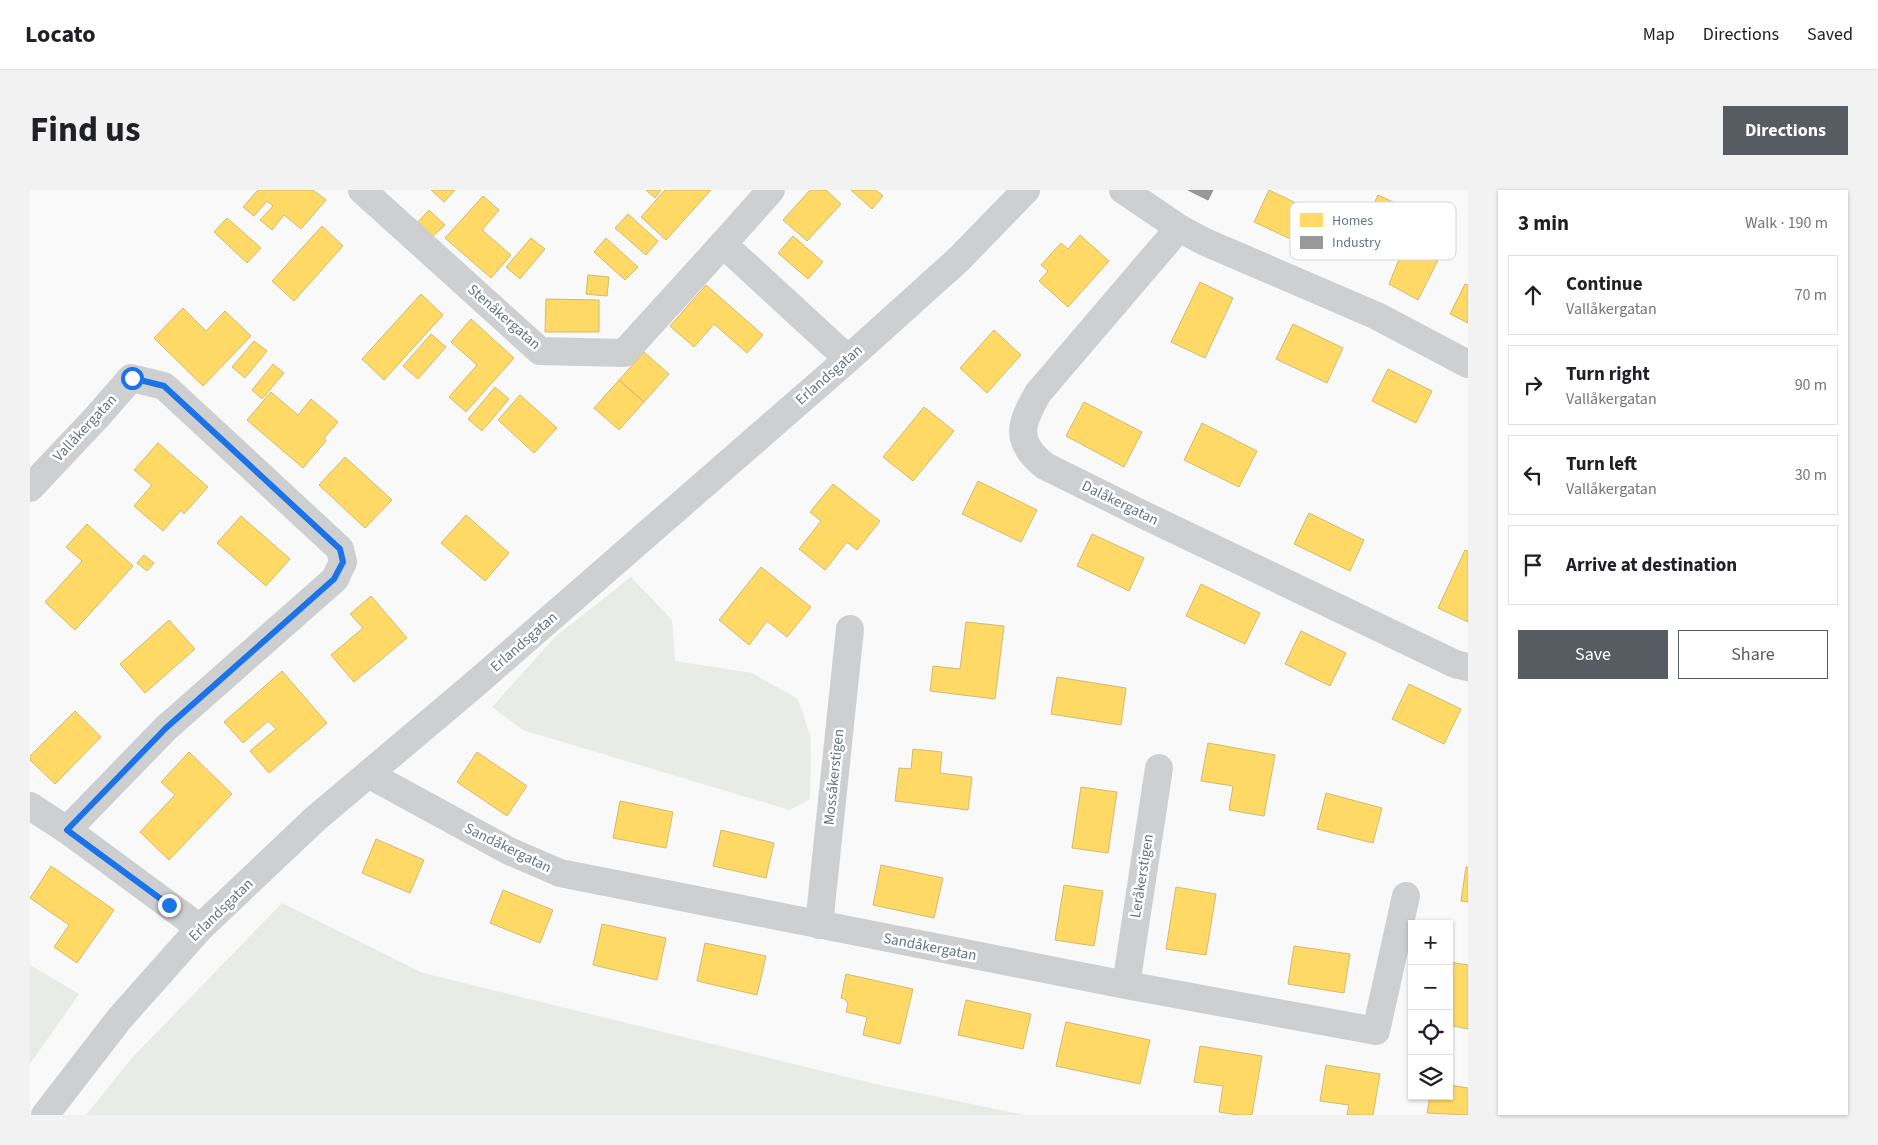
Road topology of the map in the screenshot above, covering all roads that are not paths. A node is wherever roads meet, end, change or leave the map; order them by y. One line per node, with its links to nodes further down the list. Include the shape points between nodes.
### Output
1 (362, 190): 6 (street, Stenåkergatan, via 540,351 624,353)
2 (771, 190): 6 (street, Stenåkergatan)
3 (1026, 190): 7 (street, Erlandsgatan, via 959,259)
4 (1123, 190): 5 (street)
5 (1178, 228): 8 (street, via 1377,316); 11 (street, Dalåkergatan, via 1038,393 1025,416 1023,435 1031,454 1045,466 1146,516 1455,664)
6 (723, 244): 7 (street)
7 (848, 359): 13 (street, Erlandsgatan)
8 (1468, 364)
9 (30, 488): 15 (street, Vallåkergatan, via 132,378 164,386 340,549 343,562 334,579 166,728)
10 (850, 629): 17 (street, Mossåkerstigen)
11 (1468, 667)
12 (1159, 768): 19 (street, Leråkerstigen)
13 (368, 774): 17 (street, Sandåkergatan, via 508,851 560,873); 18 (street, Erlandsgatan, via 315,819)
14 (30, 806): 15 (street)
15 (67, 830): 18 (street)
16 (1406, 896): 19 (street, Sandåkergatan, via 1376,1031)
17 (819, 925): 19 (street, Sandåkergatan)
18 (200, 928): 20 (street, Erlandsgatan, via 120,1018)
19 (1126, 985)
20 (45, 1115)

